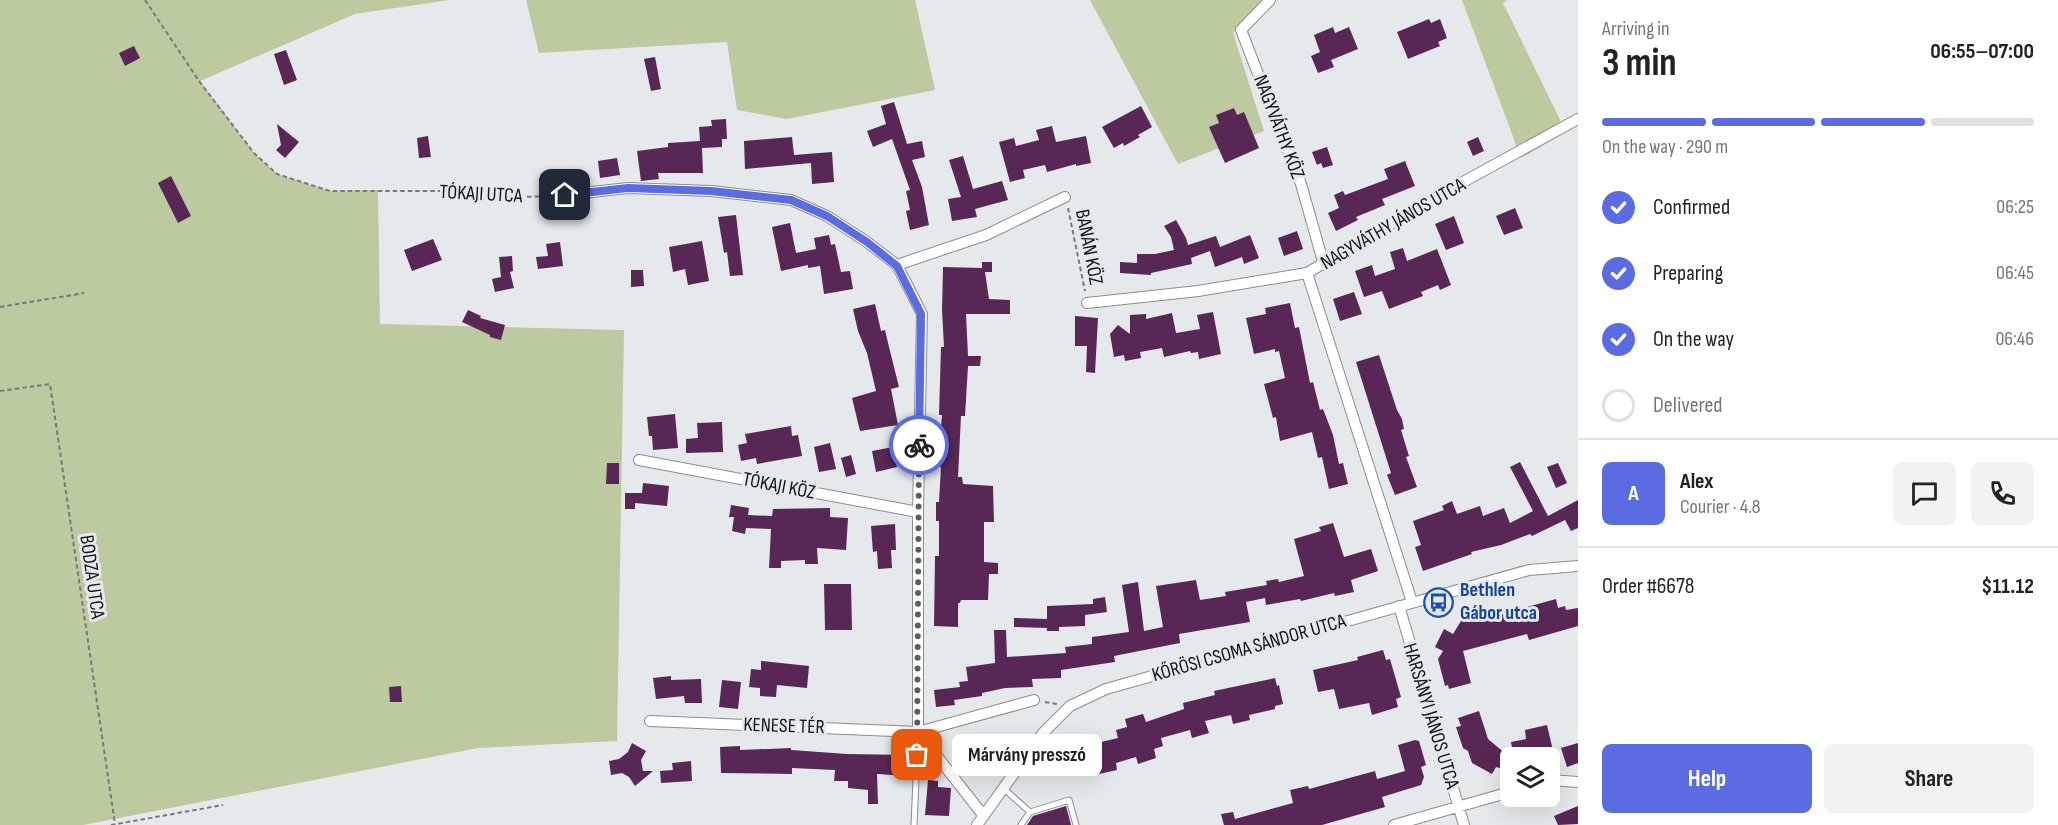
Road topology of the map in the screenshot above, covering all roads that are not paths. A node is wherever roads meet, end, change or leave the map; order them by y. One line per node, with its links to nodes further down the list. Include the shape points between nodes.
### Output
1 (1270, 0): 5 (street, NAGYVÁTHY KÖZ, via 1241,30 1301,184)
2 (1578, 119): 5 (street, NAGYVÁTHY JÁNOS UTCA, via 1443,193)
3 (565, 195): 6 (street, via 628,188 711,191 791,200 827,216)
4 (1065, 197): 6 (street, via 986,235)
5 (1324, 265): 7 (street, NAGYVÁTHY JÁNOS UTCA)
6 (897, 266): 10 (street, via 921,314)
7 (1307, 273): 8 (street, NAGYVÁTHY JÁNOS UTCA, via 1198,291); 12 (street)
8 (1087, 303)
9 (639, 460): 10 (street, TÓKAJI KÖZ)
10 (918, 512): 16 (street)
11 (1578, 566): 12 (street, KŐRÖSI CSOMA SÁNDOR UTCA, via 1529,570)
12 (1412, 602): 13 (street, KŐRÖSI CSOMA SÁNDOR UTCA)
13 (1399, 606): 19 (street, KŐRÖSI CSOMA SÁNDOR UTCA, via 1106,689 1070,706 1043,733); 21 (street, HARSÁNYI JÁNOS UTCA)
14 (1034, 700): 16 (street)
15 (650, 721): 16 (street, KENESE TÉR)
16 (918, 732): 23 (street); 24 (lane)
17 (1560, 781): 18 (street)
18 (1578, 782)
19 (1003, 788): 22 (lane); 23 (street, KŐRÖSI CSOMA SÁNDOR UTCA)
20 (1500, 795): 21 (street)
21 (1459, 807): 27 (street); 28 (street, HARSÁNYI JÁNOS UTCA)
22 (1030, 812): 25 (lane); 26 (lane, via 1069,800)
23 (980, 820)
24 (914, 825)
25 (1021, 825)
26 (1076, 825)
27 (1394, 825)
28 (1464, 825)

